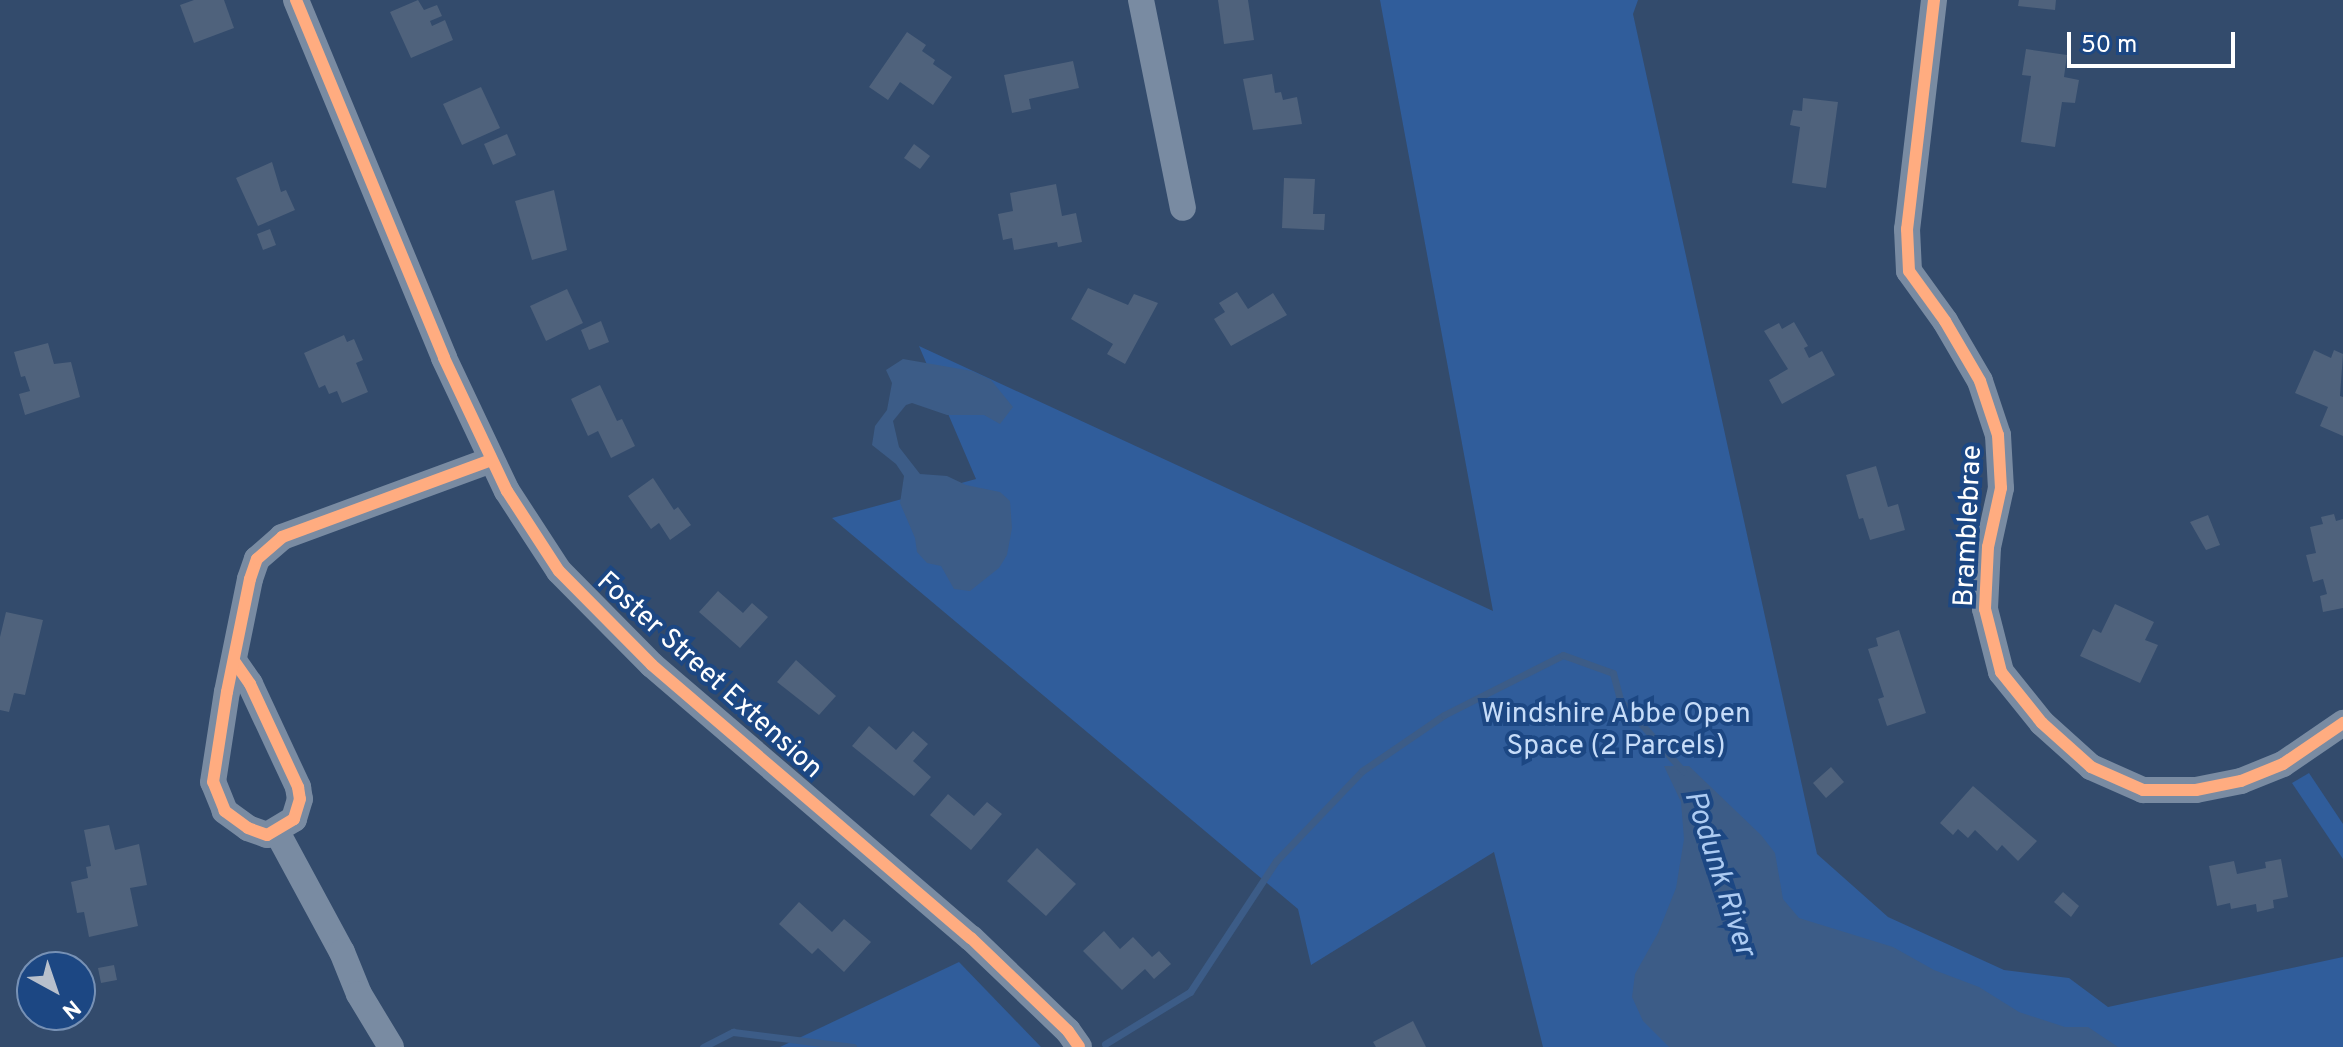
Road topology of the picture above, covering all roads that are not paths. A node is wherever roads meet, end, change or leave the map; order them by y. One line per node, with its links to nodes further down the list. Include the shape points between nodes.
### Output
1 (296, 0): 5 (street, Foster Street Extension)
2 (1141, 0): 4 (street)
3 (1934, 0): 7 (street, Bramblebrae, via 1907,229 1909,271 1980,381 1998,435 2001,488 1988,547 1985,609 2001,672 2042,723 2091,767 2143,790 2196,790 2241,781 2283,764)
4 (1183, 208)
5 (491, 460): 6 (street, via 267,547 254,567); 10 (street, Foster Street Extension, via 559,571 652,665 971,938)
6 (234, 661): 8 (street, via 298,787 294,819); 8 (street, via 213,772 215,793 225,811 248,828 261,834)
7 (2343, 723)
8 (277, 832): 9 (street)
9 (391, 1047)
10 (1079, 1047)

